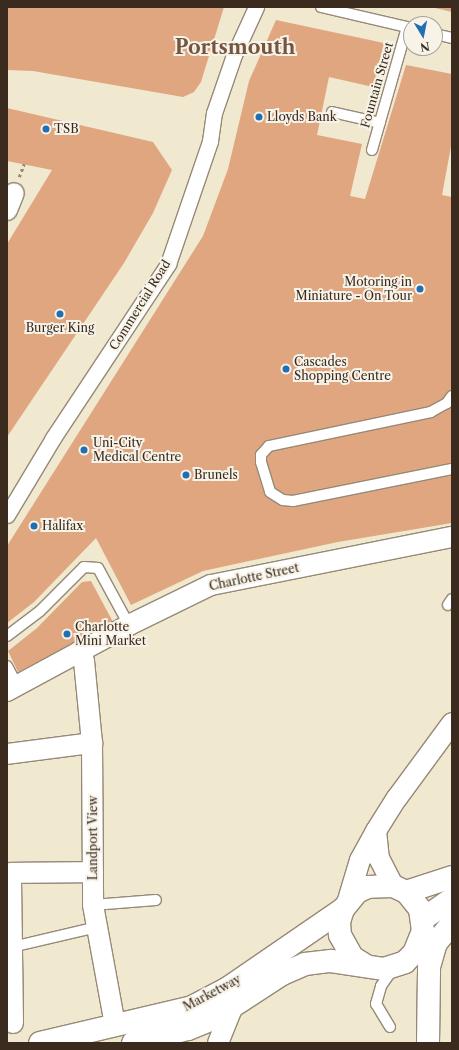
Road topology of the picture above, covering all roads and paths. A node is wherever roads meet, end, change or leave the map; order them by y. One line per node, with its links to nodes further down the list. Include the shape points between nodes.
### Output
1 (256, 7): 10 (street, Commercial Road, via 234,55 214,112 210,141 168,264 53,438)
2 (321, 7): 3 (lane)
3 (403, 27)
4 (403, 48): 6 (lane, Fountain Street)
5 (332, 112): 6 (lane)
6 (380, 123): 7 (lane, Fountain Street)
7 (372, 150)
8 (452, 396): 9 (lane, via 443,406 431,412 268,446 261,462 270,492 276,498 288,501)
9 (452, 469)
10 (7, 515)
11 (452, 537): 12 (street, Charlotte Street, via 211,584)
12 (130, 624): 13 (lane, via 98,568 84,567 40,611); 14 (street, Charlotte Street)
13 (7, 636)
14 (80, 651): 16 (street, Charlotte Street); 18 (street, Landport View, via 84,661)
15 (7, 666): 16 (lane)
16 (12, 688)
17 (452, 723): 20 (street, via 396,798)
18 (92, 743): 19 (street); 21 (street, Landport View)
19 (7, 754)
20 (376, 831): 23 (street, via 379,858); 27 (street, via 360,860)
21 (93, 872): 26 (street, Landport View); 31 (street, via 11,873)
22 (452, 877): 23 (main road)
23 (399, 889): 27 (main road, via 368,887); 28 (main road, via 420,909)
24 (452, 899): 28 (main road)
25 (156, 900): 26 (lane)
26 (93, 905): 30 (street, Landport View)
27 (346, 905): 32 (main road, via 339,922 340,934 352,957); 36 (main road, Marketway, via 228,988 198,1004 166,1015)
28 (423, 919): 33 (main road, via 423,931 414,953)
29 (452, 923): 43 (main road, via 436,943 429,967)
30 (97, 927): 31 (lane); 36 (street, Landport View)
31 (10, 939): 35 (street)
32 (362, 964): 33 (main road, via 384,969); 34 (main road, Marketway, via 332,961 305,964 282,974)
33 (394, 967): 37 (lane, via 381,986 376,1004)
34 (232, 1008): 38 (main road, Marketway, via 194,1026); 42 (street)
35 (13, 1023)
36 (115, 1025): 39 (main road, Marketway)
37 (390, 1028)
38 (166, 1035): 40 (main road, Marketway); 41 (street)
39 (40, 1043)
40 (133, 1043)
41 (186, 1043)
42 (218, 1043)
43 (428, 1043)

